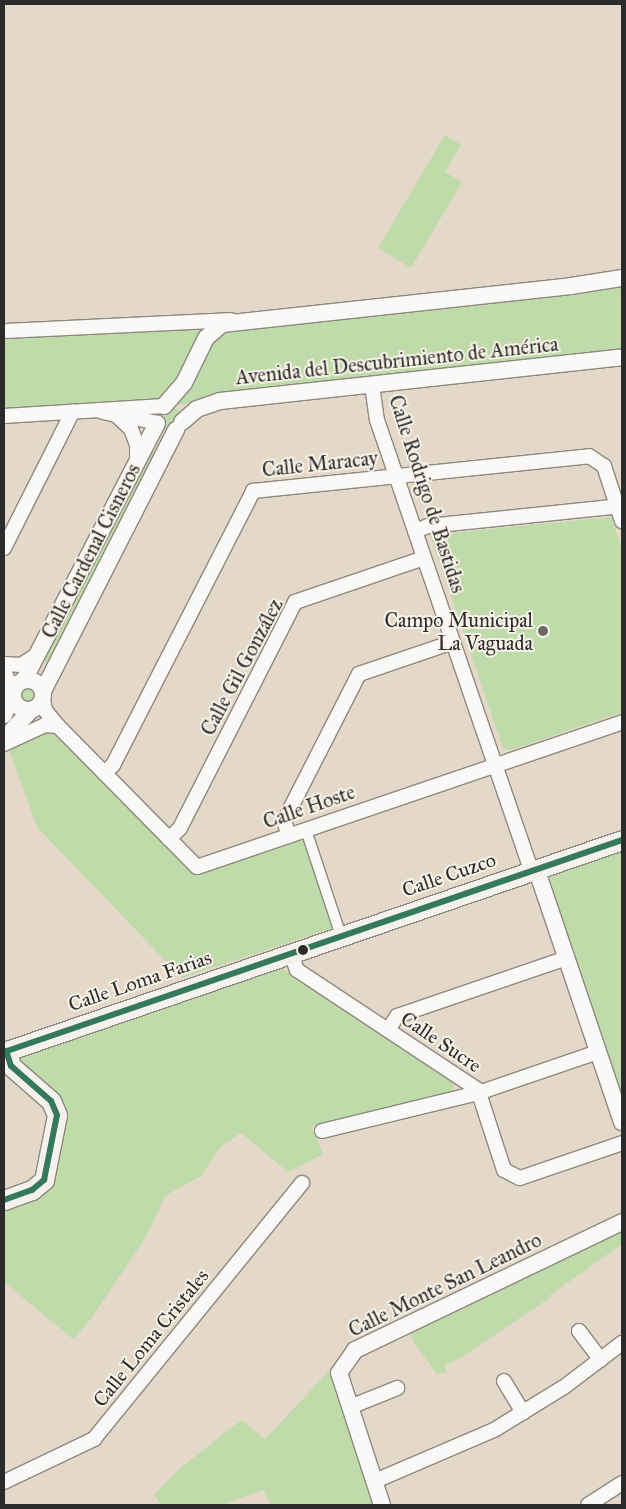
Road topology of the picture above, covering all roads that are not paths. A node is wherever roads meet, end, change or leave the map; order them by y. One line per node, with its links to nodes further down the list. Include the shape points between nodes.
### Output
1 (620, 278): 2 (street)
2 (240, 320): 3 (street); 8 (street, via 222,324 210,332 184,383)
3 (7, 330)
4 (622, 357): 5 (street, Avenida del Descubrimiento de América)
5 (587, 363): 6 (street); 7 (street, Avenida del Descubrimiento de América)
6 (622, 365)
7 (372, 385): 13 (street, Avenida del Descubrimiento de América, via 220,401 197,408); 15 (street, Calle Rodrigo de Bastidas, via 375,415)
8 (164, 406): 9 (street); 12 (street, via 158,412); 13 (street, via 180,410)
9 (95, 410): 10 (street); 12 (street); 14 (street, via 116,416 131,429 137,445)
10 (73, 411): 11 (street); 19 (street)
11 (4, 416)
12 (157, 423): 13 (street, via 166,431); 14 (street, Calle Cardenal Cisneros)
13 (179, 426): 26 (street, Calle Cardenal Cisneros)
14 (136, 463): 22 (street, Calle Cardenal Cisneros)
15 (396, 476): 16 (street, Calle Maracay, via 589,456 604,466); 18 (street, Calle Rodrigo de Bastidas); 33 (street, Calle Maracay, via 253,491 113,765)
16 (620, 506): 17 (street, Calle Maracay); 18 (street, via 428,526)
17 (622, 521)
18 (415, 531): 20 (street, Calle Rodrigo de Bastidas)
19 (4, 548)
20 (424, 558): 21 (street, Calle Rodrigo de Bastidas); 36 (street, Calle Gil González, via 294,602 180,828)
21 (453, 642): 32 (street, Calle Rodrigo de Bastidas); 35 (street, via 359,674 284,821)
22 (41, 652): 23 (street, via 22,664); 24 (street, Calle Cardenal Cisneros)
23 (4, 669): 24 (street); 25 (street)
24 (24, 680): 25 (street, Calle Cardenal Cisneros, via 15,687); 26 (street, via 34,680)
25 (13, 694): 26 (street, via 20,708); 27 (street)
26 (39, 700): 29 (street, Calle Hoste); 30 (street, Calle Cardenal Cisneros)
27 (4, 715)
28 (622, 722): 32 (street, Calle Hoste)
29 (58, 726): 31 (street, via 45,725); 33 (street, Calle Hoste)
30 (4, 739)
31 (4, 744)
32 (495, 765): 34 (street, Calle Hoste); 38 (street, Calle Rodrigo de Bastidas)
33 (104, 774): 36 (street, Calle Hoste)
34 (306, 830): 35 (street, Calle Hoste); 39 (street)
35 (289, 836): 36 (street, Calle Hoste, via 197,867)
36 (169, 839)
37 (622, 840): 38 (main road, Calle Cuzco)
38 (531, 871): 39 (main road, Calle Cuzco); 41 (street, Calle Rodrigo de Bastidas, via 538,874)
39 (341, 936): 40 (main road, Calle Cuzco)
40 (291, 953): 42 (street, Calle Sucre, via 297,970); 43 (main road, Calle Loma Farias)
41 (566, 958): 42 (street, via 397,1016); 44 (street, Calle Rodrigo de Bastidas)
42 (388, 1030): 45 (street, Calle Sucre)
43 (5, 1052): 50 (main road, via 11,1066 51,1101 57,1115 44,1180 32,1190)
44 (598, 1052): 45 (street); 46 (street, Calle Rodrigo de Bastidas)
45 (478, 1093): 47 (street); 48 (street, Calle Sucre, via 504,1170 520,1178)
46 (622, 1122)
47 (322, 1131)
48 (622, 1143)
49 (302, 1183): 60 (street, Calle Loma Cristales, via 94,1439)
50 (4, 1200)
51 (622, 1222): 57 (street, Calle Monte San Leandro, via 355,1350 339,1373)
52 (579, 1331): 54 (street)
53 (622, 1343): 54 (street)
54 (601, 1360): 58 (street)
55 (504, 1381): 58 (street)
56 (397, 1388): 57 (street)
57 (350, 1407): 59 (street, Calle Monte San Leandro)
58 (523, 1413): 59 (street, via 469,1443)
59 (375, 1481): 62 (street, Calle Monte San Leandro)
60 (4, 1482)
61 (622, 1483): 63 (street)
62 (382, 1505)
63 (588, 1505)

